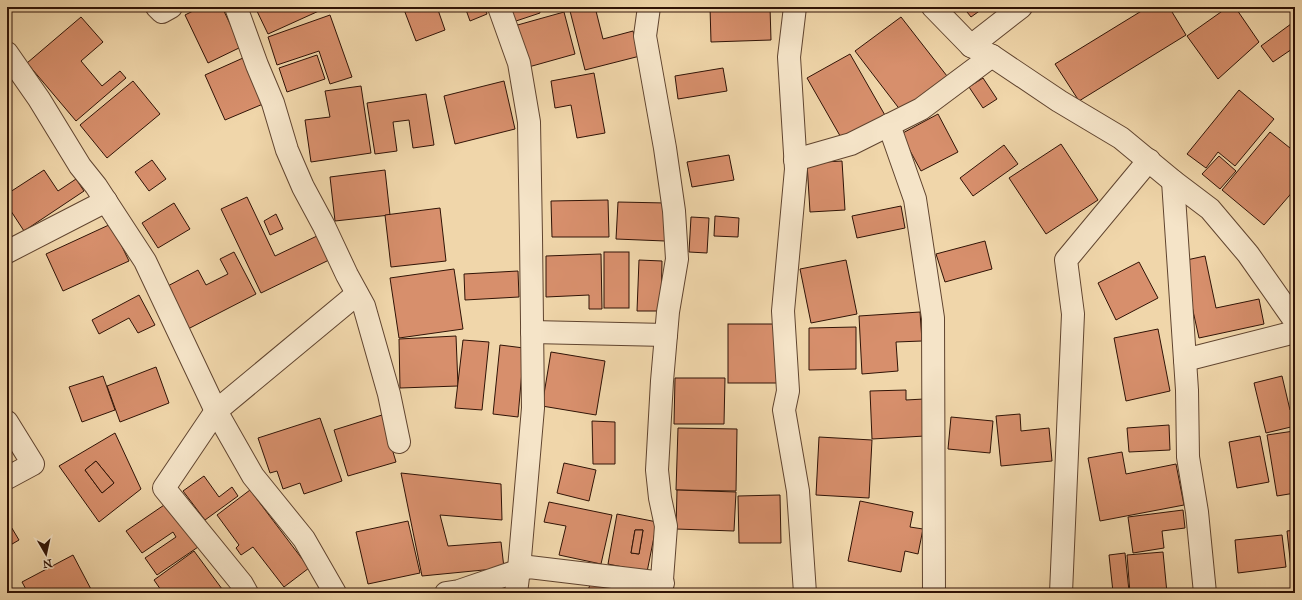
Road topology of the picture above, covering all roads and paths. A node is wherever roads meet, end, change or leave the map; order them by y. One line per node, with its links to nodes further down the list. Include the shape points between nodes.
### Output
1 (157, 7): 2 (street, via 162,12)
2 (171, 7)
3 (236, 7): 18 (street, via 273,103 287,150)
4 (499, 7): 20 (street, via 519,63 529,122)
5 (649, 7): 22 (street, via 645,36 665,148 674,211 677,259)
6 (795, 7): 13 (street, via 789,57)
7 (933, 7): 9 (street)
8 (1021, 7): 9 (street)
9 (971, 46): 11 (street)
10 (7, 53): 16 (street, via 80,166)
11 (992, 56): 12 (street, via 921,109); 14 (street, via 1059,101 1122,138)
12 (889, 125): 13 (street, via 851,144); 35 (street, via 915,199 933,318)
13 (795, 160): 34 (street, via 783,311 788,391 784,410 798,491)
14 (1149, 160): 15 (street); 36 (street, via 1066,260 1073,314)
15 (1173, 181): 19 (street, via 1210,209); 23 (street)
16 (106, 201): 17 (street); 24 (street, via 145,261)
17 (7, 252)
18 (357, 294): 24 (street); 26 (street, via 364,306 389,394)
19 (1292, 305)
20 (532, 332): 22 (street); 28 (street, via 533,408)
21 (1295, 332): 23 (street)
22 (666, 335): 29 (street, via 657,470 666,526)
23 (1185, 360): 37 (street, via 1188,457)
24 (216, 412): 30 (street, via 164,488); 31 (street, via 253,476 304,539)
25 (7, 422): 27 (street, via 34,464)
26 (398, 442)
27 (7, 478)
28 (519, 569): 29 (street, via 529,567); 32 (street); 33 (street)
29 (662, 588)
30 (248, 593)
31 (335, 593)
32 (446, 593)
33 (516, 593)
34 (804, 593)
35 (934, 593)
36 (1061, 593)
37 (1206, 593)

